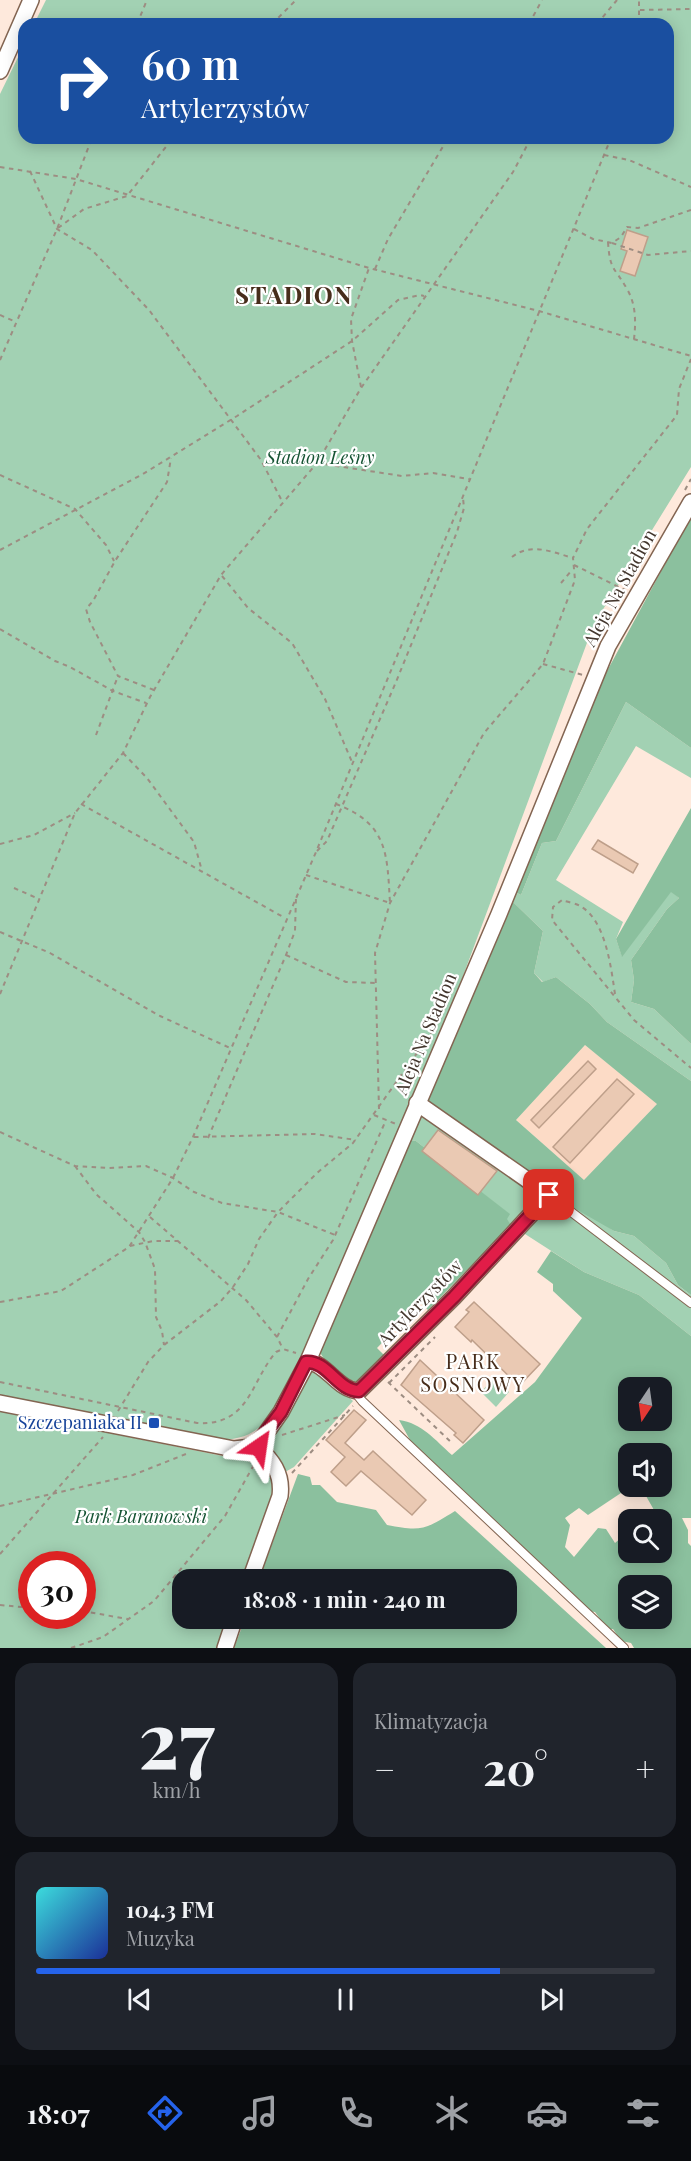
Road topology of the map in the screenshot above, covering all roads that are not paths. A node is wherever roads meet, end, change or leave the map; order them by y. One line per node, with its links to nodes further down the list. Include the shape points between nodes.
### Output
1 (31, 0): 2 (street)
2 (23, 18)
3 (18, 30): 4 (street)
4 (0, 71)
5 (688, 496): 6 (street, Aleja Na Stadion, via 608,646)
6 (417, 1103): 7 (street); 9 (street, Aleja Na Stadion)
7 (549, 1195): 8 (lane); 10 (street, Artylerzystów, via 384,1378)
8 (691, 1302)
9 (308, 1361): 10 (street); 12 (street, Aleja Na Stadion)
10 (358, 1394): 16 (lane)
11 (0, 1403): 12 (street, via 108,1431 240,1450)
12 (259, 1447): 13 (street, via 275,1465 281,1485)
13 (254, 1569)
14 (231, 1629): 15 (street)
15 (225, 1648)
16 (624, 1648)

